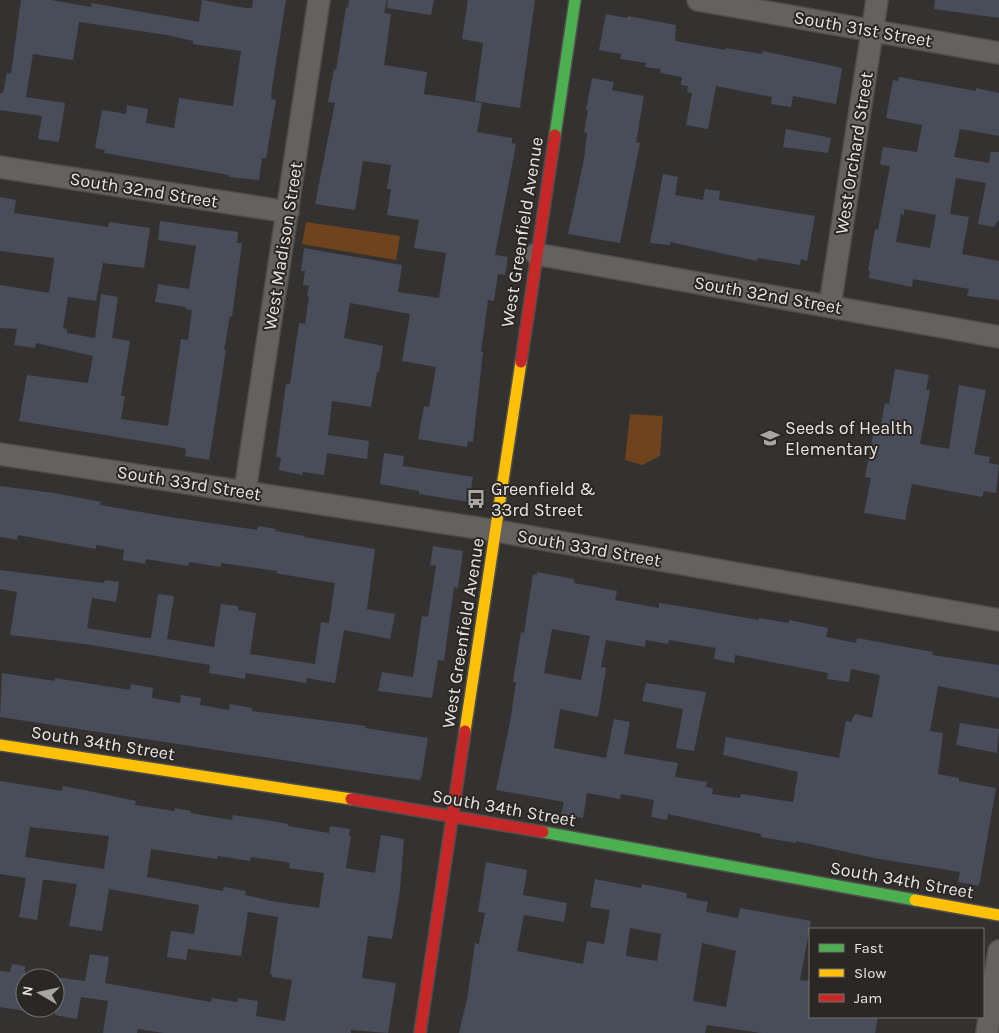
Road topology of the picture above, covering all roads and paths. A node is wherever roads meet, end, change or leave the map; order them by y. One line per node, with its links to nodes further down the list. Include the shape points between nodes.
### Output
1 (319, 0): 8 (street, West Madison Street)
2 (575, 0): 9 (main road, West Greenfield Avenue)
3 (698, 0): 5 (street, South 31st Street)
4 (877, 0): 5 (street, West Orchard Street)
5 (873, 31): 6 (street, South 31st Street); 10 (street, West Orchard Street)
6 (999, 53)
7 (0, 167): 8 (street, South 32nd Street)
8 (288, 212): 13 (street, West Madison Street)
9 (536, 254): 10 (street, South 32nd Street); 14 (main road, West Greenfield Avenue)
10 (830, 305): 11 (street, South 32nd Street)
11 (999, 337)
12 (0, 454): 13 (street, South 33rd Street)
13 (244, 491): 14 (street, South 33rd Street)
14 (496, 531): 15 (street, South 33rd Street); 17 (main road, West Greenfield Avenue)
15 (999, 620)
16 (0, 745): 17 (main road, South 34th Street)
17 (452, 815): 18 (main road, South 34th Street); 20 (main road, West Greenfield Avenue)
18 (999, 915)
19 (999, 951): 21 (street)
20 (420, 1033)
21 (987, 1033)

